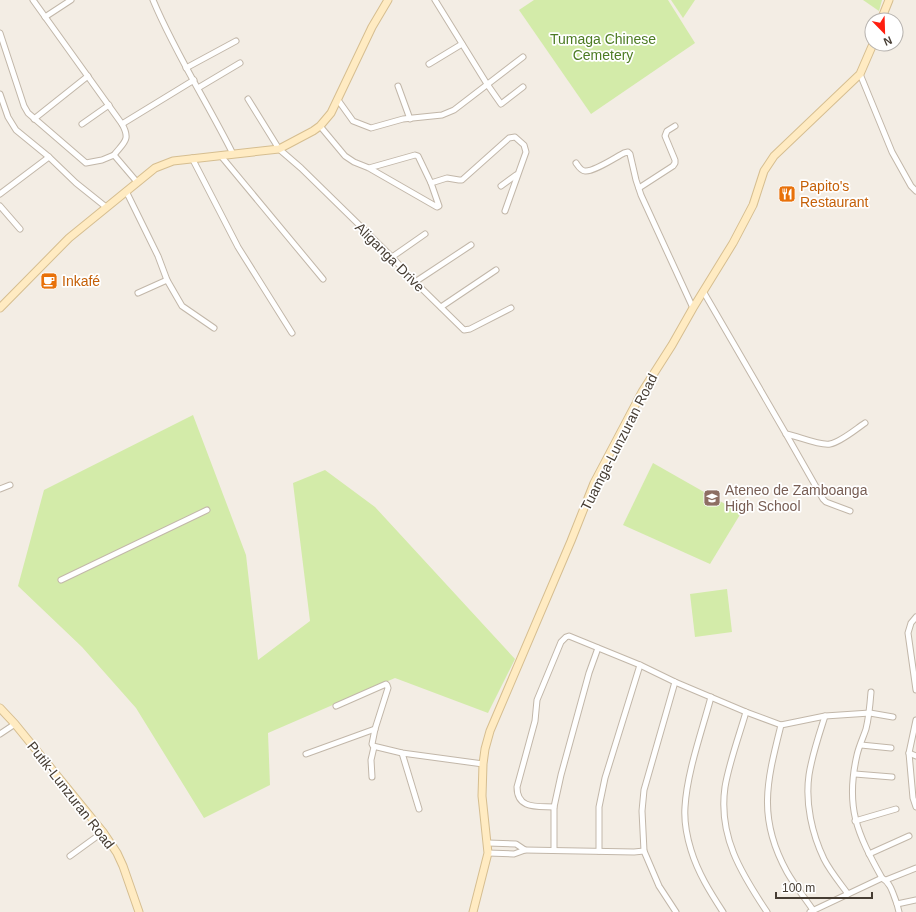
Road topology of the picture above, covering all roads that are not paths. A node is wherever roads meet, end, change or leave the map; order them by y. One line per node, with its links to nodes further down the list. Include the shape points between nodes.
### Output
1 (33, 0): 8 (street)
2 (71, 0): 8 (street)
3 (153, 0): 16 (street)
4 (388, 0): 26 (street, via 372,27)
5 (889, 0): 7 (street)
6 (438, 1): 11 (street)
7 (884, 12)
8 (45, 17): 18 (street)
9 (0, 34): 28 (street, via 24,106)
10 (236, 41): 16 (street)
11 (462, 44): 15 (street); 20 (street)
12 (870, 52): 17 (street, Tuamga-Lunzuran Road)
13 (522, 56): 20 (street)
14 (240, 63): 23 (street)
15 (429, 64)
16 (186, 68): 19 (street)
17 (860, 74): 48 (street, via 892,152); 61 (street, Tuamga-Lunzuran Road, via 774,156 764,171 753,206)
18 (88, 76): 27 (street); 28 (street)
19 (194, 80): 23 (street); 31 (street)
20 (487, 84): 22 (street, via 501,104); 29 (street, via 449,113)
21 (398, 86): 29 (street)
22 (523, 87)
23 (198, 88): 35 (street)
24 (0, 94): 38 (street, via 12,126)
25 (248, 99): 34 (street, Aliganga Drive)
26 (338, 100): 29 (street, via 353,121 365,127 372,128); 32 (street)
27 (109, 105): 30 (street); 31 (street)
28 (34, 119): 36 (street, via 86,163)
29 (410, 119)
30 (82, 124)
31 (122, 124): 36 (street, via 127,138)
32 (320, 126): 34 (street); 41 (street, via 345,156)
33 (675, 126): 46 (street, via 667,131 665,136 675,163)
34 (279, 149): 35 (street); 56 (street, Aliganga Drive)
35 (233, 154): 37 (street)
36 (114, 155): 43 (street)
37 (221, 156): 39 (street); 58 (street)
38 (49, 157): 49 (street); 51 (street)
39 (192, 158): 43 (street, via 173,161 155,168); 68 (street, via 238,247)
40 (576, 163): 46 (street, via 580,169 593,170 628,152 632,157)
41 (369, 168): 44 (street, via 415,155 418,156); 44 (street, via 438,207 440,204)
42 (517, 174): 44 (street, via 526,152 524,145 515,137 509,138 462,180 447,178); 45 (street); 52 (street)
43 (137, 182): 47 (street)
44 (431, 183)
45 (501, 186)
46 (639, 188): 66 (street)
47 (126, 191): 51 (street); 59 (street)
48 (916, 191)
49 (0, 194)
50 (0, 206): 53 (street)
51 (106, 207): 64 (street, via 69,238)
52 (505, 211)
53 (20, 229)
54 (424, 234): 56 (street)
55 (471, 245): 60 (street)
56 (392, 257): 60 (street, Aliganga Drive)
57 (496, 270): 63 (street)
58 (323, 279)
59 (167, 280): 62 (street); 67 (street, via 182,306)
60 (415, 282): 63 (street, Aliganga Drive)
61 (703, 291): 66 (street, Tuamga-Lunzuran Road); 70 (street)
62 (138, 293)
63 (441, 307): 65 (street, Aliganga Drive, via 464,330)
64 (0, 308)
65 (511, 308)
66 (692, 308): 103 (street, Tuamga-Lunzuran Road, via 642,392 594,483 490,731)
67 (214, 328)
68 (292, 333)
69 (865, 423): 70 (street, via 830,444)
70 (786, 434): 74 (street, via 823,499)
71 (10, 485): 72 (street)
72 (0, 489)
73 (207, 510): 75 (street)
74 (850, 511)
75 (61, 580)
76 (916, 618): 77 (street, via 911,623 908,633)
77 (913, 646): 81 (street)
78 (598, 648): 79 (street); 107 (street, via 561,774); 107 (street, via 569,636 563,639 537,700 535,721 517,794 524,803)
79 (640, 665): 80 (street); 117 (street, via 605,778 599,807)
80 (675, 682): 84 (street); 118 (street, via 644,790)
81 (916, 687): 82 (street)
82 (916, 690)
83 (871, 692): 88 (street)
84 (711, 697): 87 (street); 131 (street, via 688,783 686,828 696,866)
85 (336, 706): 94 (street, via 387,685)
86 (0, 708): 92 (street, Putik-Lunzuran Road)
87 (746, 712): 93 (street); 132 (street, via 726,786 726,827 737,864)
88 (870, 713): 89 (street); 90 (street); 96 (street)
89 (825, 716): 93 (street); 124 (street, via 809,776 809,808 811,822 825,860)
90 (893, 717)
91 (916, 720): 100 (street)
92 (15, 724): 95 (street); 112 (street, Putik-Lunzuran Road)
93 (781, 725): 127 (street, via 770,770 766,806 769,825 788,874)
94 (375, 729): 97 (street, via 372,744); 101 (street)
95 (0, 734)
96 (861, 745): 98 (street); 104 (street)
97 (374, 747): 99 (street); 105 (street, via 371,760)
98 (891, 748)
99 (402, 753): 103 (street); 110 (street)
100 (909, 753): 102 (street); 108 (street, via 912,792)
101 (306, 754)
102 (916, 756)
103 (483, 764): 114 (street, Tuamga-Lunzuran Road, via 482,796)
104 (855, 774): 106 (street); 111 (street, via 852,794)
105 (372, 777)
106 (892, 777)
107 (554, 807): 116 (street)
108 (916, 807)
109 (896, 809): 111 (street)
110 (419, 810)
111 (855, 821): 120 (street)
112 (103, 832): 121 (street); 128 (street, Putik-Lunzuran Road, via 123,866)
113 (909, 836): 120 (street)
114 (488, 843): 115 (street, via 516,844); 119 (street, Tuamga-Lunzuran Road)
115 (525, 850): 116 (street); 119 (street, via 514,854)
116 (554, 850): 117 (street)
117 (599, 851): 118 (street)
118 (644, 851): 130 (street, via 659,886)
119 (488, 853): 129 (street, Tuamga-Lunzuran Road)
120 (869, 854): 123 (street)
121 (70, 856)
122 (916, 868): 123 (street)
123 (884, 879): 124 (street); 126 (street, via 892,888)
124 (848, 894): 127 (street)
125 (916, 900): 126 (street)
126 (897, 904): 133 (street)
127 (811, 911)
128 (139, 912)
129 (472, 912)
130 (676, 912)
131 (723, 912)
132 (767, 912)
133 (898, 912)

